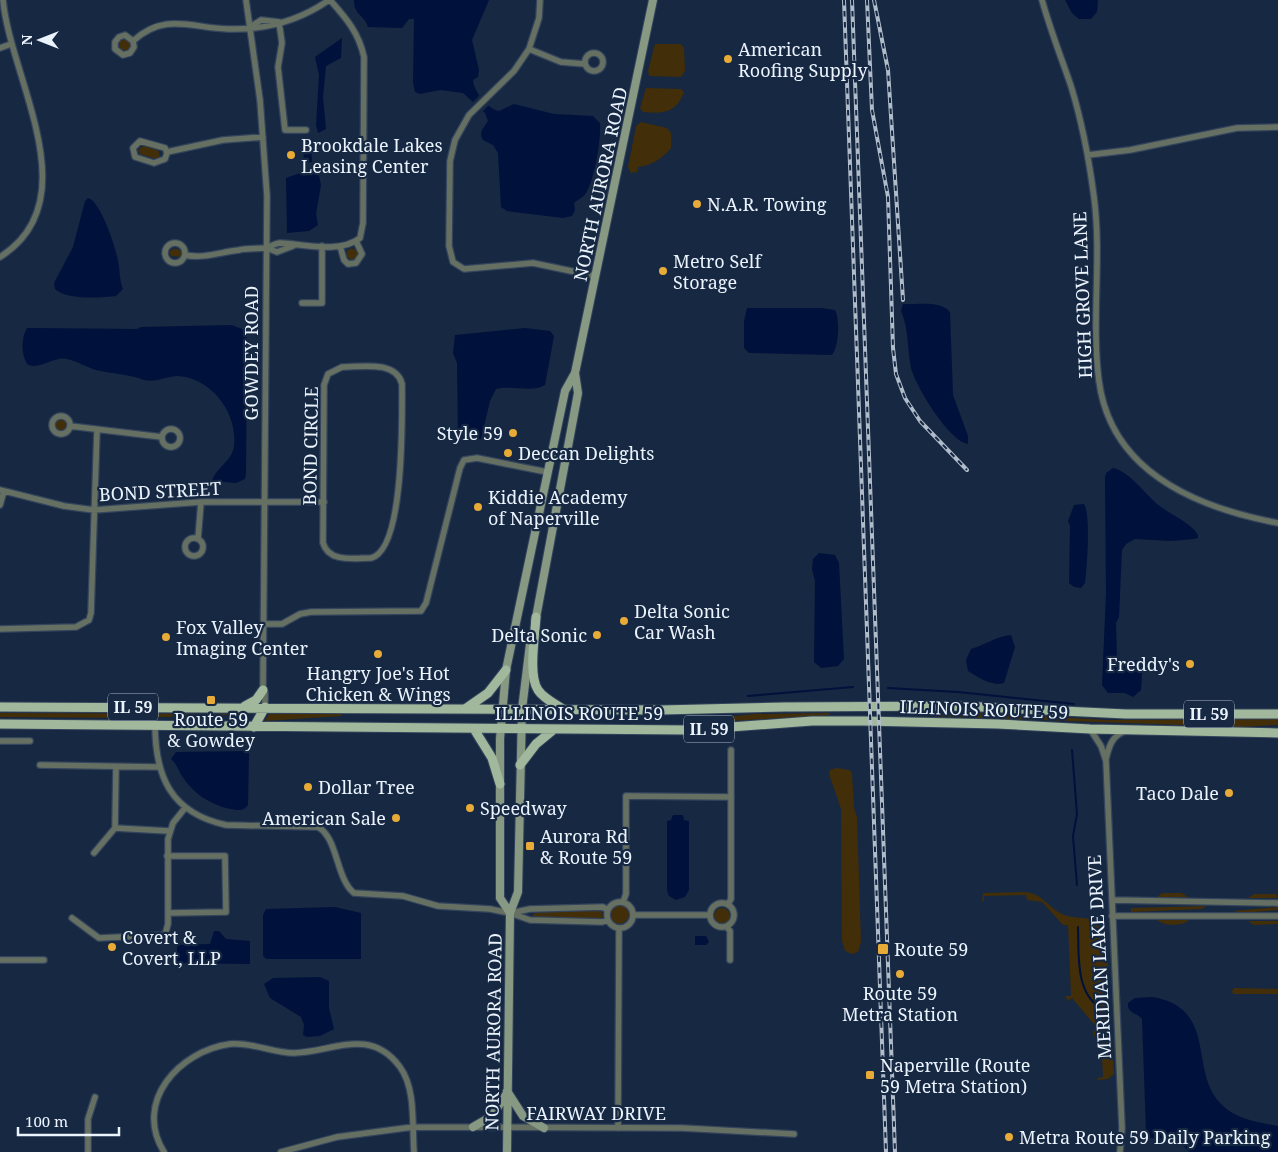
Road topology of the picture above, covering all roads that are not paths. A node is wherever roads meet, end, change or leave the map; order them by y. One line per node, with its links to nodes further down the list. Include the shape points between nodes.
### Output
1 (3, 0): 10 (street)
2 (246, 0): 8 (street, GOWDEY ROAD)
3 (330, 0): 7 (street, via 301,16); 19 (street, via 357,34 364,57 363,223)
4 (540, 0): 12 (street, via 538,24)
5 (653, 0): 25 (main road, NORTH AURORA ROAD)
6 (1042, 0): 18 (street, HIGH GROVE LANE, via 1076,103)
7 (279, 22): 8 (street, via 265,27); 15 (street, via 282,43 278,67 285,130)
8 (250, 27): 9 (street, via 222,29 173,22 143,31); 16 (street, GOWDEY ROAD)
9 (133, 40)
10 (11, 44): 11 (street); 24 (street, via 40,150 44,180 40,204 31,225 22,238)
11 (0, 48)
12 (529, 49): 13 (street, via 562,62); 25 (street, via 514,71 472,112 459,131 450,161 449,246 453,262 470,270 533,263)
13 (585, 64)
14 (1278, 127): 18 (street, via 1229,129 1130,150)
15 (306, 130)
16 (263, 137): 17 (street, via 223,140); 22 (street, GOWDEY ROAD)
17 (166, 152): 17 (street, via 162,146 143,141 133,150 137,158 154,163 165,159)
18 (1088, 155): 38 (street, HIGH GROVE LANE, via 1096,225 1099,382 1113,425 1134,457 1171,487 1217,508)
19 (356, 241): 21 (street); 21 (street, via 362,258 356,264 348,264 344,260)
20 (322, 246): 21 (street); 22 (street, via 293,246 277,252); 26 (street, via 322,303)
21 (340, 246)
22 (267, 248): 23 (street, via 240,249 207,256); 34 (street, GOWDEY ROAD)
23 (185, 255)
24 (0, 257)
25 (595, 276): 27 (main road, NORTH AURORA ROAD)
26 (302, 303)
27 (575, 374): 31 (main road, NORTH AURORA ROAD, via 565,391); 40 (main road, NORTH AURORA ROAD, via 578,393)
28 (70, 426): 29 (street)
29 (97, 430): 30 (street); 37 (street)
30 (162, 436)
31 (547, 472): 41 (street, via 477,458 464,460 426,603 421,611 311,612 282,624); 43 (main road, NORTH AURORA ROAD)
32 (2, 491): 36 (street); 37 (street, BOND STREET)
33 (201, 502): 34 (street, BOND STREET); 37 (street, BOND STREET); 39 (street)
34 (265, 502): 35 (street, BOND STREET); 41 (street, GOWDEY ROAD)
35 (324, 502): 35 (street, BOND CIRCLE, via 326,377 342,367 391,369 398,374 402,384 400,482 381,554 371,558 332,556 323,543)
36 (0, 505)
37 (94, 510): 42 (street, via 89,620 76,627)
38 (1278, 523)
39 (198, 539)
40 (536, 617): 50 (main road, NORTH AURORA ROAD); 51 (main road, via 532,674 543,696)
41 (264, 624): 44 (street, GOWDEY ROAD)
42 (0, 629)
43 (506, 670): 48 (main road, via 488,693); 49 (main road, NORTH AURORA ROAD)
44 (263, 690): 46 (main road, via 251,704); 47 (street, GOWDEY ROAD)
45 (0, 707): 46 (main road, ILLINOIS ROUTE 59 / IL 59)
46 (242, 707): 47 (main road, ILLINOIS ROUTE 59 / IL 59)
47 (265, 707): 48 (main road, ILLINOIS ROUTE 59 / IL 59); 55 (main road)
48 (465, 709): 49 (main road, ILLINOIS ROUTE 59 / IL 59)
49 (502, 709): 50 (main road, ILLINOIS ROUTE 59 / IL 59); 56 (main road, NORTH AURORA ROAD)
50 (522, 709): 51 (main road, ILLINOIS ROUTE 59 / IL 59); 58 (main road, NORTH AURORA ROAD)
51 (563, 709): 52 (main road, ILLINOIS ROUTE 59 / IL 59, via 959,706 1118,714)
52 (1278, 714)
53 (0, 724): 54 (main road, ILLINOIS ROUTE 59 / IL 59)
54 (155, 724): 55 (main road, ILLINOIS ROUTE 59 / IL 59); 70 (street)
55 (254, 727): 57 (main road, ILLINOIS ROUTE 59 / IL 59)
56 (501, 728): 57 (main road, ILLINOIS ROUTE 59 / IL 59); 58 (main road, ILLINOIS ROUTE 59 / IL 59); 71 (main road, NORTH AURORA ROAD)
57 (474, 729): 71 (main road, via 492,758)
58 (521, 729): 60 (main road, ILLINOIS ROUTE 59 / IL 59); 67 (main road, NORTH AURORA ROAD)
59 (1090, 729): 60 (main road, ILLINOIS ROUTE 59 / IL 59, via 836,721 690,730); 61 (main road, ILLINOIS ROUTE 59 / IL 59); 66 (street, MERIDIAN LAKE DRIVE)
60 (553, 730): 67 (main road, via 536,744)
61 (1128, 730): 62 (main road, ILLINOIS ROUTE 59 / IL 59); 66 (street, MERIDIAN LAKE DRIVE, via 1112,741)
62 (1278, 733)
63 (0, 741): 64 (street)
64 (30, 741)
65 (731, 750): 72 (street)
66 (1106, 761): 78 (street, MERIDIAN LAKE DRIVE)
67 (520, 765): 84 (main road, NORTH AURORA ROAD, via 518,892)
68 (40, 766): 69 (street)
69 (116, 767): 70 (street); 74 (street)
70 (159, 768): 73 (street, via 172,793)
71 (500, 784): 84 (main road, NORTH AURORA ROAD, via 500,898)
72 (731, 797): 79 (street, via 626,796 626,894); 81 (street, via 731,899)
73 (185, 808): 75 (street); 84 (street, via 211,822 226,825 318,827 326,833 349,890 360,895 403,896 438,906)
74 (116, 828): 75 (street); 76 (street)
75 (169, 831): 77 (street)
76 (94, 853)
77 (167, 856): 83 (street); 83 (street, via 225,856 226,894 226,912)
78 (1112, 900): 80 (street); 87 (street, MERIDIAN LAKE DRIVE)
79 (623, 902): 82 (street, via 615,902); 85 (street)
80 (1278, 903)
81 (728, 904): 86 (street, via 716,904); 91 (street, via 734,914 733,921)
82 (607, 910): 84 (street, via 603,907 530,909); 90 (street)
83 (168, 913): 89 (street, via 167,932 159,937 99,938)
84 (510, 913): 90 (street, via 530,920); 96 (main road, NORTH AURORA ROAD)
85 (633, 915): 86 (street); 92 (street, via 629,924)
86 (709, 915): 91 (street, via 715,925)
87 (1112, 916): 88 (street); 109 (street, MERIDIAN LAKE DRIVE, via 1122,1128)
88 (1278, 916)
89 (72, 918)
90 (607, 920): 92 (street)
91 (727, 926): 95 (street, via 730,931)
92 (619, 928): 102 (street)
93 (0, 960): 94 (street)
94 (44, 960)
95 (730, 960)
96 (508, 1091): 99 (main road, via 492,1116); 100 (main road, NORTH AURORA ROAD); 101 (main road, via 523,1116)
97 (95, 1097): 104 (street, via 88,1119)
98 (413, 1127): 99 (street, FAIRWAY DRIVE); 105 (street, via 408,1083 399,1066 378,1049 352,1043 294,1053 249,1044 231,1044 198,1054 176,1071 163,1088 155,1104 153,1119 158,1142); 106 (street, FAIRWAY DRIVE, via 337,1137); 107 (street)
99 (473, 1127): 100 (street, FAIRWAY DRIVE)
100 (507, 1128): 101 (street, FAIRWAY DRIVE); 108 (main road, NORTH AURORA ROAD)
101 (544, 1128): 102 (street, FAIRWAY DRIVE)
102 (618, 1128): 103 (street, FAIRWAY DRIVE)
103 (794, 1134)
104 (88, 1152)
105 (164, 1152)
106 (281, 1152)
107 (414, 1152)
108 (507, 1152)
109 (1120, 1152)

